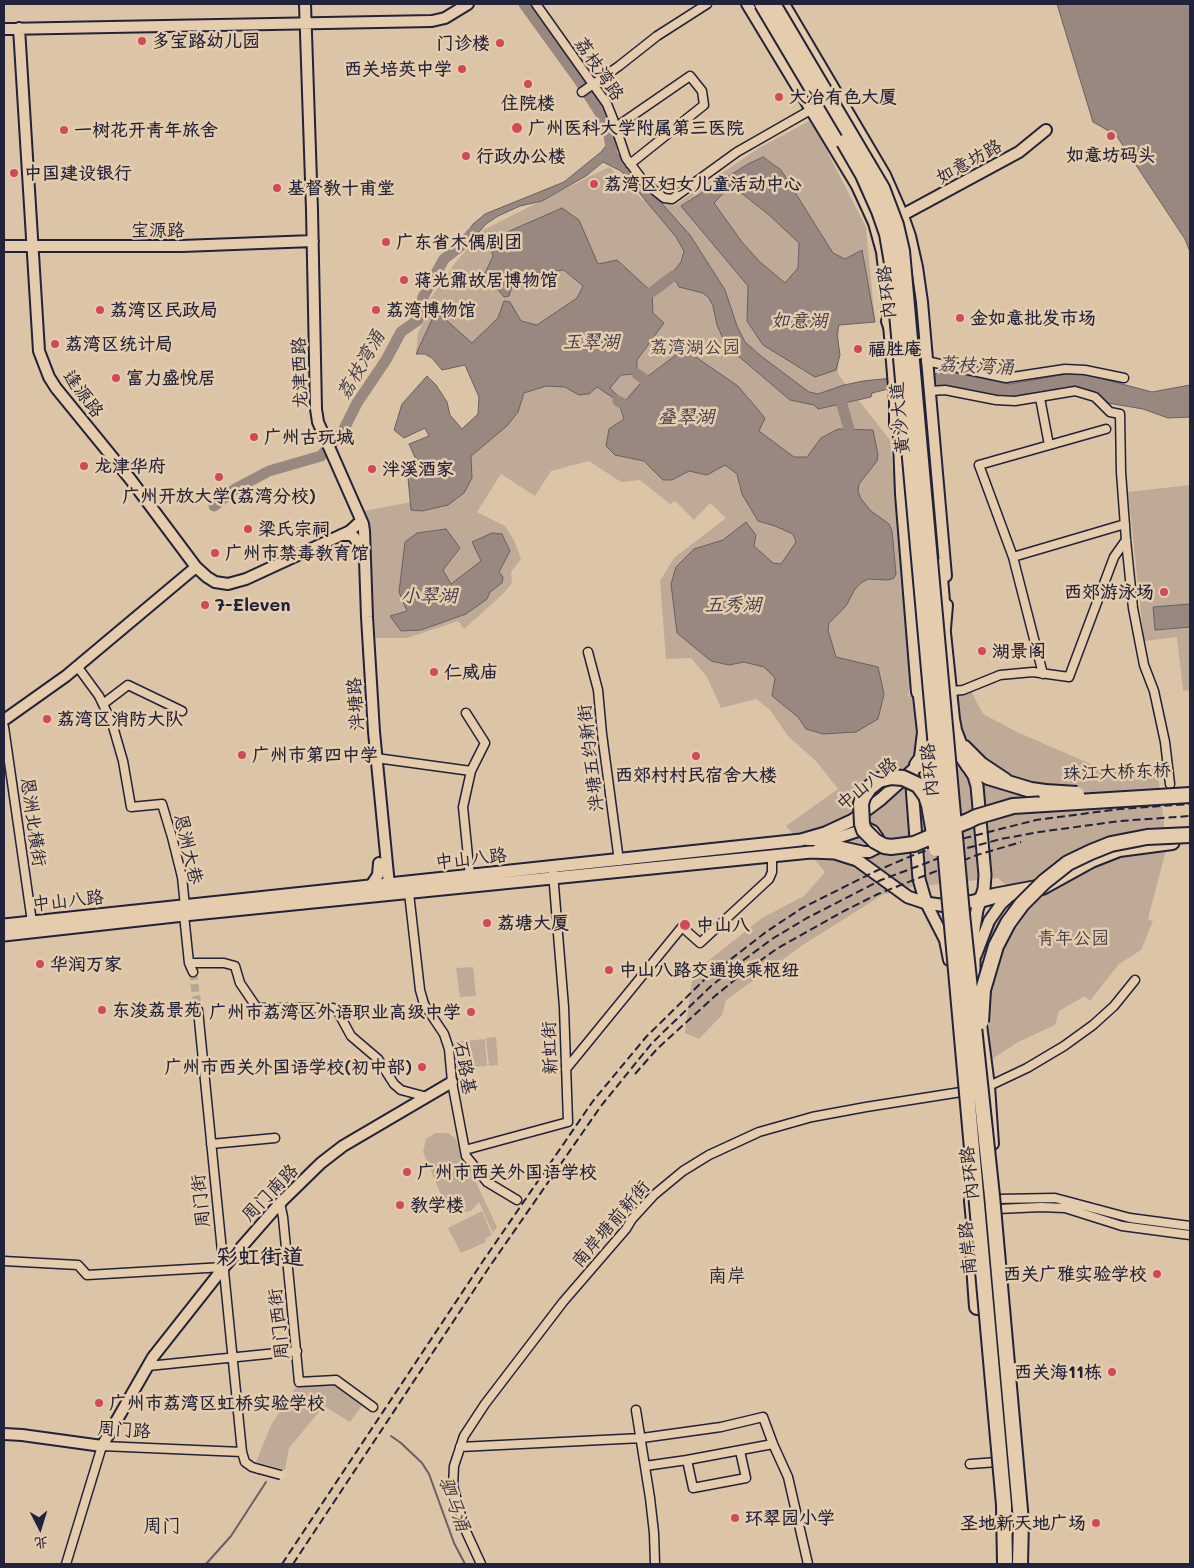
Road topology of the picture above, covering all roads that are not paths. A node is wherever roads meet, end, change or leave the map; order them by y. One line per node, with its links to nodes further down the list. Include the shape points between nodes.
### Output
1 (305, 4): 9 (street, 龙津西路)
2 (468, 4): 9 (street, via 438,20)
3 (536, 4): 14 (street, 荔枝湾路)
4 (707, 4): 14 (street, via 657,36)
5 (747, 4): 12 (street)
6 (761, 4): 12 (highway, 黄沙大道); 29 (highway, 内环路, bridge, via 849,151 879,210 887,234)
7 (773, 4): 13 (highway, 黄沙大道); 24 (highway, 内环路, bridge, via 882,188)
8 (784, 4): 13 (street)
9 (306, 23): 11 (street); 21 (street, 龙津西路)
10 (4, 28): 11 (street)
11 (19, 28): 23 (street, 逢源路)
12 (786, 58): 16 (highway, 黄沙大道)
13 (825, 82): 20 (highway, 黄沙大道, via 884,190)
14 (594, 84): 15 (street); 17 (street, 荔枝湾路)
15 (582, 92)
16 (815, 107): 19 (street, 荔枝湾路, via 736,152 672,199 664,198 651,188); 20 (highway, 黄沙大道); 25 (street, via 874,223 884,265)
17 (616, 127): 19 (street, 荔枝湾路); 19 (street, via 690,76 702,91 704,105)
18 (1046, 130): 20 (street, 如意坊路, via 1019,152)
19 (630, 164)
20 (894, 220): 26 (highway, 黄沙大道, via 891,262); 27 (street, via 917,267); 29 (highway, 黄沙大道, via 903,256)
21 (313, 241): 23 (street, 宝源路, via 182,246); 34 (street, 龙津西路, via 318,422)
22 (4, 246): 23 (street, 宝源路)
23 (32, 246): 40 (street, 逢源路, via 39,351 49,377)
24 (902, 251): 41 (highway, bridge, via 920,347 939,566); 99 (highway, 内环路, bridge, via 962,914)
25 (889, 321): 26 (highway); 29 (street)
26 (900, 353): 29 (highway, 黄沙大道)
27 (926, 363): 28 (street, via 1006,378 1065,369); 29 (street)
28 (1124, 378)
29 (909, 384): 30 (street, via 996,400); 33 (highway, 黄沙大道); 47 (highway, bridge, via 901,458); 47 (street, via 895,454 913,667); 53 (highway, 黄沙大道); 92 (highway, 内环路, bridge)
30 (1040, 398): 32 (street); 35 (street, via 1075,391 1087,393 1110,412 1120,414)
31 (1106, 429): 32 (street)
32 (1048, 445): 39 (street, via 979,465)
33 (932, 494): 41 (highway, 黄沙大道); 42 (street, via 947,597)
34 (359, 519): 36 (street, via 350,531); 38 (street); 54 (street, 泮塘路, via 365,544)
35 (1125, 524): 37 (street); 39 (street)
36 (340, 535): 38 (street, via 350,535); 40 (street, via 238,582 215,582)
37 (1126, 540): 45 (street, via 1114,557 1069,677); 58 (street, via 1133,608 1144,665 1154,691 1165,742)
38 (359, 545): 67 (street, via 366,722)
39 (1013, 557): 45 (street)
40 (196, 566): 44 (street)
41 (939, 609): 42 (street); 53 (highway, 黄沙大道)
42 (945, 629): 46 (street)
43 (588, 652): 66 (street, 泮塘五约新街, via 598,690)
44 (77, 666): 48 (street, 恩洲大巷); 51 (street)
45 (1043, 674): 46 (street, via 1000,675 963,690)
46 (952, 691): 53 (street)
47 (920, 692): 53 (street)
48 (103, 704): 49 (street, via 128,685); 77 (street, 恩洲大巷, via 123,762 131,808 162,804 182,877)
49 (182, 711)
50 (466, 713): 57 (street, via 485,743)
51 (4, 720)
52 (4, 727): 78 (street, 恩洲北横街)
53 (945, 733): 55 (highway, 黄沙大道); 56 (highway, 黄沙大道)
54 (376, 758): 57 (street); 71 (street, 泮塘路)
55 (972, 761): 56 (main road, via 947,755 933,756); 59 (highway, 珠江大桥东桥, bridge, via 988,777 1045,792 1071,794); 74 (main road, 南岸路, via 985,866)
56 (917, 765): 62 (main road, 中山八路, via 853,820); 75 (main road, via 912,786 919,879)
57 (471, 771): 69 (street, via 463,807)
58 (1170, 784)
59 (1190, 788)
60 (1190, 795): 92 (highway, bridge, via 1014,806 976,817 941,832 934,836 914,844 891,847 875,841 864,830 861,804 869,788 884,778 903,778 923,790 929,805 934,828 934,838 949,993)
61 (1190, 835): 99 (highway, bridge, via 1126,840 1079,857 1055,872 1032,894 1000,938 986,976 981,1010)
62 (801, 840): 64 (street, via 831,840 867,828 878,838 877,848 869,852 837,846); 66 (main road, 中山八路)
63 (1190, 840): 73 (highway, via 1133,846 1097,858 1042,887)
64 (811, 852): 65 (main road, 中山八路); 75 (main road, 中山八路, via 835,853 857,860 908,896)
65 (772, 857): 68 (main road, 中山八路); 90 (street, via 772,872 768,879 700,943 682,927)
66 (618, 861): 68 (main road, 中山八路)
67 (380, 863): 70 (street, via 378,875); 71 (street)
68 (553, 872): 69 (main road, 中山八路); 72 (main road, 中山八路); 90 (street, 新虹街)
69 (470, 876): 71 (main road, 中山八路)
70 (370, 887): 71 (main road, 中山八路); 77 (main road, 中山八路)
71 (388, 888): 72 (main road, 中山八路); 77 (main road, 中山八路)
72 (410, 893): 91 (street, 石路基, via 422,999 448,1042)
73 (1013, 893): 74 (highway); 83 (street, via 989,921)
74 (980, 900): 76 (main road, 中山八路); 81 (main road, 南岸路)
75 (926, 903): 76 (main road, 中山八路); 89 (street, via 948,950)
76 (938, 906): 80 (main road, 南岸路)
77 (184, 911): 78 (main road, 中山八路); 82 (main road, 中山八路); 84 (street)
78 (32, 922): 79 (main road, 中山八路)
79 (4, 925)
80 (956, 932): 81 (street, via 966,930); 88 (main road, 南岸路)
81 (974, 934): 83 (main road, 南岸路)
82 (4, 935)
83 (974, 961): 93 (street); 133 (main road, 南岸路, via 975,1019 1016,1516)
84 (189, 963): 85 (street); 94 (street, via 235,966 240,983 257,1008 333,1008 351,1036 378,1060 394,1084 401,1090)
85 (193, 972)
86 (1135, 980): 93 (street, via 1114,1006 1086,1030 1027,1068)
87 (198, 1010): 96 (street, 周门街)
88 (968, 1042): 89 (street); 92 (main road, 南岸路)
89 (960, 1061): 92 (street)
90 (566, 1069): 97 (street, 新虹街, via 568,1122)
91 (452, 1082): 94 (street, 周门南路); 97 (street, 石路基)
92 (966, 1082): 103 (street); 104 (main road, 南岸路); 118 (street, 南岸塘前新街, via 776,1127 723,1147 683,1171 645,1205 563,1302 485,1404); 131 (highway, 内环路, bridge, via 1004,1517)
93 (989, 1086): 99 (street)
94 (427, 1097): 100 (street, 周门南路, via 342,1146)
95 (275, 1138): 96 (street)
96 (211, 1144): 106 (street, 周门街)
97 (465, 1150): 98 (street, 石路基, via 466,1156 488,1182)
98 (518, 1200)
99 (995, 1201): 101 (street, via 1055,1198 1130,1218); 102 (street, via 1065,1208 1122,1226); 134 (highway, 内环路, bridge, via 1021,1520); 135 (street, via 1025,1499)
100 (280, 1203): 106 (street, 周门南路); 107 (street, 周门西街)
101 (1190, 1226)
102 (1190, 1235)
103 (972, 1237): 104 (street); 111 (street, via 978,1261); 130 (highway, via 997,1531)
104 (986, 1254): 110 (main road, 南岸路)
105 (4, 1262): 106 (street, via 78,1265 87,1275)
106 (224, 1267): 108 (street, 周门街); 109 (street, 周门南路)
107 (297, 1351): 108 (street); 112 (street, 周门西街, via 300,1382 336,1380)
108 (232, 1357): 109 (street); 120 (street, 周门街)
109 (148, 1366): 117 (street, 周门南路)
110 (996, 1368): 111 (street); 132 (main road, 南岸路, via 1010,1520)
111 (990, 1386): 122 (street)
112 (373, 1407)
113 (636, 1410): 115 (street)
114 (4, 1434): 117 (street, 周门路)
115 (642, 1438): 116 (street, via 721,1427 763,1417); 118 (street); 124 (street)
116 (773, 1444): 119 (street); 129 (street, via 788,1477)
117 (102, 1446): 120 (street, 周门路); 126 (street)
118 (460, 1446): 127 (street, 南岸塘前新街, via 453,1486 459,1512)
119 (740, 1451): 121 (street); 121 (street, via 746,1478 693,1488)
120 (242, 1452): 125 (street, bridge, via 245,1462 252,1467)
121 (687, 1460): 124 (street)
122 (998, 1462): 123 (street); 131 (street)
123 (970, 1464)
124 (646, 1466): 128 (street)
125 (281, 1475)
126 (66, 1564)
127 (480, 1564)
128 (655, 1564)
129 (808, 1564)
130 (996, 1564)
131 (1004, 1564)
132 (1009, 1564)
133 (1016, 1564)
134 (1020, 1564)
135 (1026, 1564)

